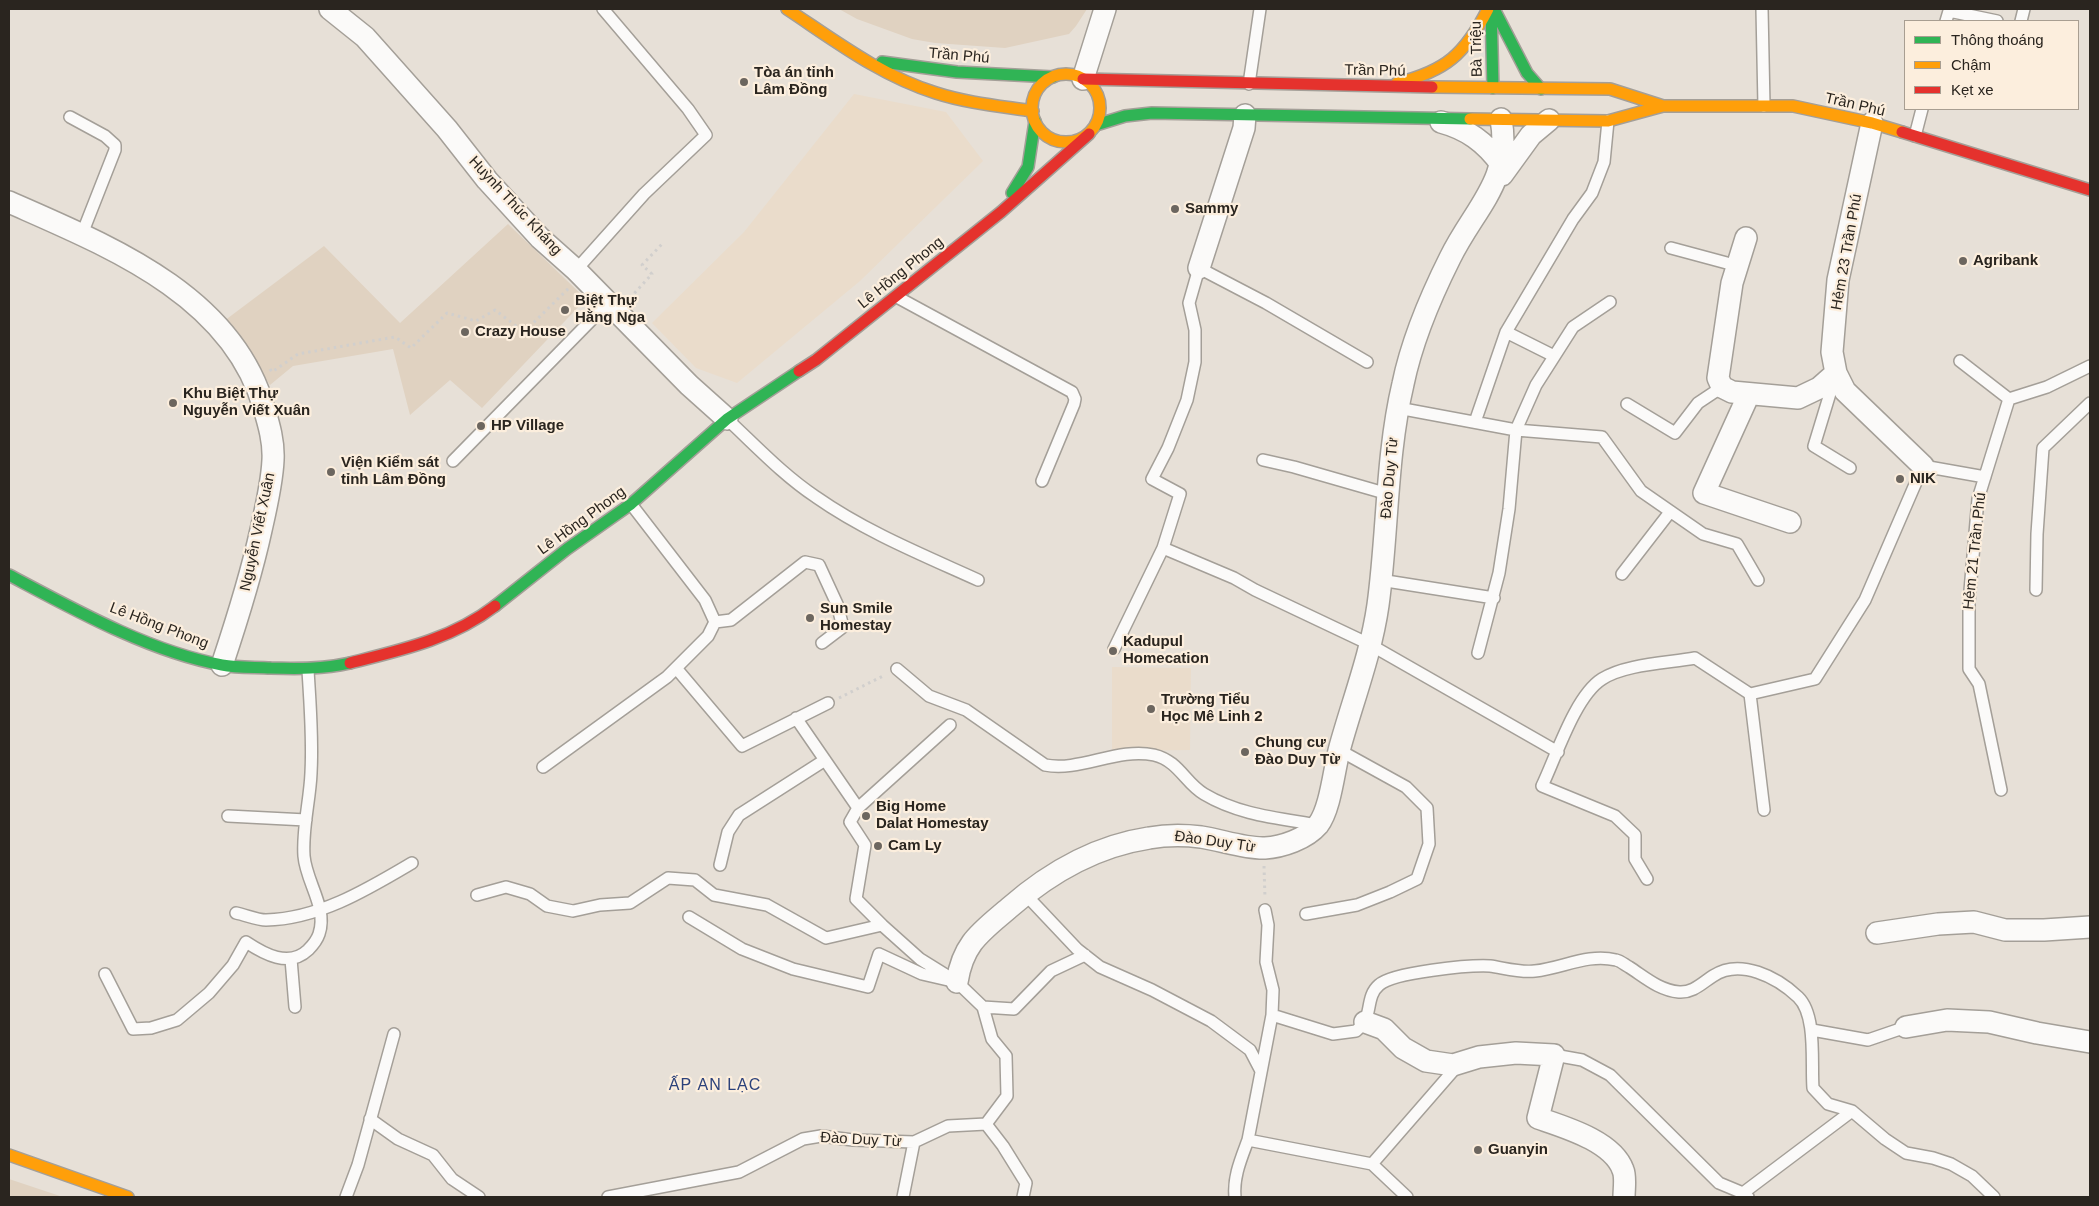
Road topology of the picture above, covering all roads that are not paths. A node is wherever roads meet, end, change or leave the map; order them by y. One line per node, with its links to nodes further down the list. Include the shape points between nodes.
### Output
1 (330, 9): 40 (street, Huỳnh Thúc Kháng, via 365,37 448,128 487,180 540,238)
2 (603, 9): 40 (lane, via 688,109 706,135 644,194)
3 (787, 9): 10 (main road, Trần Phú)
4 (1105, 9): 12 (street)
5 (1260, 9): 13 (lane)
6 (1491, 9): 14 (main road, via 1464,49 1449,63 1415,79); 15 (main road, via 1527,73); 16 (main road, Bà Triệu)
7 (1762, 9): 18 (lane)
8 (1946, 20): 9 (lane, via 1949,11)
9 (1992, 20)
10 (863, 60): 11 (main road, Trần Phú, via 957,72); 22 (main road, Trần Phú, via 945,96)
11 (1053, 77): 12 (main road, via 1063,74); 22 (main road, via 1037,91 1033,100)
12 (1083, 79): 13 (main road, Trần Phú); 28 (main road, via 1098,94 1100,105 1100,115)
13 (1249, 84): 14 (main road, Trần Phú)
14 (1381, 86): 16 (main road, Trần Phú)
15 (1541, 89): 16 (main road, Trần Phú); 17 (main road, Trần Phú, via 1610,89)
16 (1494, 92)
17 (1664, 106): 18 (main road, Trần Phú); 26 (main road, Trần Phú)
18 (1764, 106): 27 (main road, Trần Phú, via 1793,106)
19 (1922, 110): 29 (lane)
20 (1245, 114): 24 (main road, Trần Phú); 28 (main road, Trần Phú, via 1152,113 1125,116); 39 (street, via 1236,155)
21 (1500, 115): 24 (main road, Trần Phú); 25 (main road, Trần Phú); 30 (street, Đào Duy Từ, via 1504,136)
22 (1034, 116): 28 (main road, via 1044,133 1059,141 1080,139); 34 (main road, via 1028,167)
23 (70, 118): 35 (lane, via 106,136 116,150)
24 (1426, 118): 30 (street, via 1479,139)
25 (1549, 120): 26 (main road, Trần Phú); 31 (street, via 1532,135)
26 (1608, 121): 44 (lane, via 1604,162 1592,193)
27 (1872, 123): 29 (main road, Trần Phú); 49 (street, Hẻm 23 Trần Phú, via 1838,280 1832,352)
28 (1092, 130): 34 (main road, Lê Hồng Phong)
29 (1915, 136): 32 (main road, Trần Phú)
30 (1501, 164): 31 (street, Đào Duy Từ)
31 (1494, 185): 55 (street, Đào Duy Từ, via 1463,234 1425,312)
32 (2090, 190)
33 (9, 202): 35 (street, Nguyễn Viết Xuân)
34 (1001, 212): 41 (main road, Lê Hồng Phong)
35 (82, 234): 82 (street, Nguyễn Viết Xuân, via 168,282 213,320 246,363 258,386 271,433 274,459 256,550)
36 (1746, 238): 38 (street)
37 (1671, 248): 38 (lane)
38 (1738, 266): 50 (street, via 1732,283 1718,378)
39 (1198, 268): 47 (lane); 69 (lane, via 1190,303 1195,330 1195,362 1189,391 1168,448 1152,479 1180,494)
40 (579, 273): 43 (street, Huỳnh Thúc Kháng)
41 (896, 296): 56 (main road, Lê Hồng Phong, via 816,360); 64 (lane, via 1072,392 1074,404)
42 (1610, 302): 45 (lane, via 1572,327)
43 (613, 307): 56 (street, Huỳnh Thúc Kháng); 60 (lane)
44 (1506, 332): 45 (lane); 57 (lane)
45 (1554, 356): 58 (lane, via 1536,385)
46 (1960, 361): 52 (lane)
47 (1367, 362)
48 (2090, 366): 52 (lane, via 2047,387)
49 (1836, 373): 51 (street, via 1818,388 1798,398); 61 (street, Hẻm 23 Trần Phú, via 1845,391); 62 (lane, via 1814,446)
50 (1722, 387): 51 (street); 54 (lane, via 1698,403 1675,432)
51 (1749, 394): 68 (street, via 1704,493)
52 (2009, 399): 63 (lane, Hẻm 21 Trần Phú)
53 (2090, 403): 75 (lane, via 2043,448)
54 (1627, 404)
55 (1398, 408): 57 (lane); 65 (street, Đào Duy Từ)
56 (727, 419): 66 (main road, Lê Hồng Phong); 72 (lane, via 788,477 831,508 898,544)
57 (1475, 422): 58 (lane)
58 (1516, 430): 67 (lane, via 1602,437 1641,491); 76 (lane, via 1509,509)
59 (1262, 460): 65 (lane)
60 (453, 461)
61 (1923, 466): 63 (lane); 86 (lane, via 1865,600 1815,679)
62 (1850, 468)
63 (1985, 477): 94 (lane, Hẻm 21 Trần Phú, via 1978,499 1968,602 1969,669 1979,684)
64 (1042, 480)
65 (1388, 494): 73 (street, Đào Duy Từ)
66 (630, 504): 77 (lane, via 704,600); 85 (main road, Lê Hồng Phong, via 478,619 454,632 412,648)
67 (1670, 512): 70 (lane); 74 (lane, via 1703,534 1737,544)
68 (1790, 522)
69 (1163, 548): 79 (lane, via 1234,578); 80 (lane)
70 (1622, 574)
71 (9, 575): 82 (main road, Lê Hồng Phong, via 139,638)
72 (978, 580)
73 (1380, 580): 76 (lane); 79 (street, Đào Duy Từ)
74 (1758, 580)
75 (2036, 590)
76 (1494, 598): 81 (lane)
77 (715, 622): 78 (lane, via 731,620 805,562 819,565 837,604 843,628); 83 (lane, via 708,636)
78 (822, 643)
79 (1369, 644): 90 (street, Đào Duy Từ); 91 (lane)
80 (1114, 649)
81 (1478, 653)
82 (222, 665): 85 (main road, Lê Hồng Phong)
83 (676, 668): 88 (lane, via 742,746); 93 (lane)
84 (897, 669): 99 (lane, via 929,696 966,710 1045,765 1059,768 1122,755 1154,755 1176,765 1202,793 1222,805)
85 (308, 670): 98 (lane, via 312,750)
86 (1750, 694): 91 (lane, via 1695,658 1624,670 1601,679 1579,703); 96 (lane)
87 (828, 703): 88 (lane)
88 (796, 718): 92 (lane)
89 (950, 724): 95 (lane)
90 (1339, 750): 99 (street, Đào Duy Từ, via 1331,789); 108 (lane, via 1406,787 1427,808 1429,844 1417,879 1357,905)
91 (1558, 752): 102 (lane, via 1542,786 1615,816 1635,835 1634,860)
92 (825, 760): 95 (lane); 101 (lane, via 739,815 728,832)
93 (543, 767)
94 (2001, 790)
95 (858, 808): 110 (lane, via 850,822 865,845 856,899)
96 (1764, 810)
97 (228, 816): 98 (lane)
98 (306, 820): 105 (lane, via 304,857)
99 (1318, 825): 103 (street, Đào Duy Từ, via 1287,844 1264,848 1200,837 1169,835 1148,838 1094,854 1052,875)
100 (412, 863): 105 (lane, via 367,890)
101 (720, 865)
102 (1647, 880)
103 (1025, 894): 113 (lane); 116 (street, Đào Duy Từ, via 981,932 960,961)
104 (477, 895): 110 (lane, via 506,887 530,894 547,906 573,911 630,903 668,878 695,880 714,895 767,905 826,938)
105 (320, 909): 107 (lane, via 295,917 265,920); 114 (lane, via 316,940 304,954)
106 (1265, 910): 119 (lane, via 1268,925 1266,962 1273,990)
107 (236, 913)
108 (1306, 914)
109 (690, 917): 116 (lane, via 742,949 793,969 868,987 879,954 922,974)
110 (882, 925): 116 (lane, via 920,958)
111 (2090, 927): 112 (street, via 2005,930 1974,922)
112 (1878, 933)
113 (1085, 955): 118 (lane, via 1050,971 1014,1009); 127 (lane, via 1100,967 1211,1021 1250,1050)
114 (292, 959): 115 (lane, via 275,957 246,942 233,965 208,993 177,1020 151,1028 133,1029); 117 (lane)
115 (105, 974)
116 (957, 982): 118 (lane)
117 (295, 1007)
118 (983, 1007): 130 (lane, via 992,1039 1006,1056 1007,1096)
119 (1272, 1015): 120 (lane, via 1333,1034 1356,1031); 127 (lane)
120 (1364, 1022): 122 (lane, via 1379,984 1412,973 1488,966 1532,972 1588,957 1617,960 1656,986 1681,992 1698,988 1714,975 1731,968 1756,972 1779,982 1799,998 1807,1011); 126 (street, via 1384,1029 1403,1048 1426,1061)
121 (1906, 1027): 122 (lane, via 1868,1040); 124 (street, via 1947,1020 1988,1022)
122 (1812, 1030): 128 (lane, via 1813,1088 1828,1104)
123 (394, 1034): 129 (lane)
124 (2090, 1042)
125 (1554, 1055): 126 (street, via 1479,1057); 136 (lane, via 1582,1060 1610,1075 1719,1183); 145 (street, via 1538,1118 1583,1135 1610,1151 1623,1170)
126 (1460, 1063): 134 (lane)
127 (1261, 1071): 131 (lane)
128 (1852, 1111): 136 (lane); 146 (lane, via 1906,1153 1951,1164 1972,1176)
129 (370, 1120): 138 (lane); 139 (lane, via 398,1139 433,1155 452,1179)
130 (986, 1124): 132 (lane, Đào Duy Từ, via 948,1126); 142 (lane, via 1026,1183)
131 (1248, 1140): 134 (lane); 143 (lane, via 1238,1167)
132 (914, 1142): 135 (lane, Đào Duy Từ, via 821,1136 804,1139 738,1172); 141 (lane)
133 (9, 1155): 137 (main road)
134 (1372, 1164): 144 (lane)
135 (662, 1193): 140 (lane, Đào Duy Từ)
136 (1745, 1195)
137 (128, 1197)
138 (346, 1197)
139 (478, 1197)
140 (608, 1197)
141 (903, 1197)
142 (1023, 1197)
143 (1235, 1197)
144 (1407, 1197)
145 (1624, 1197)
146 (1994, 1197)

